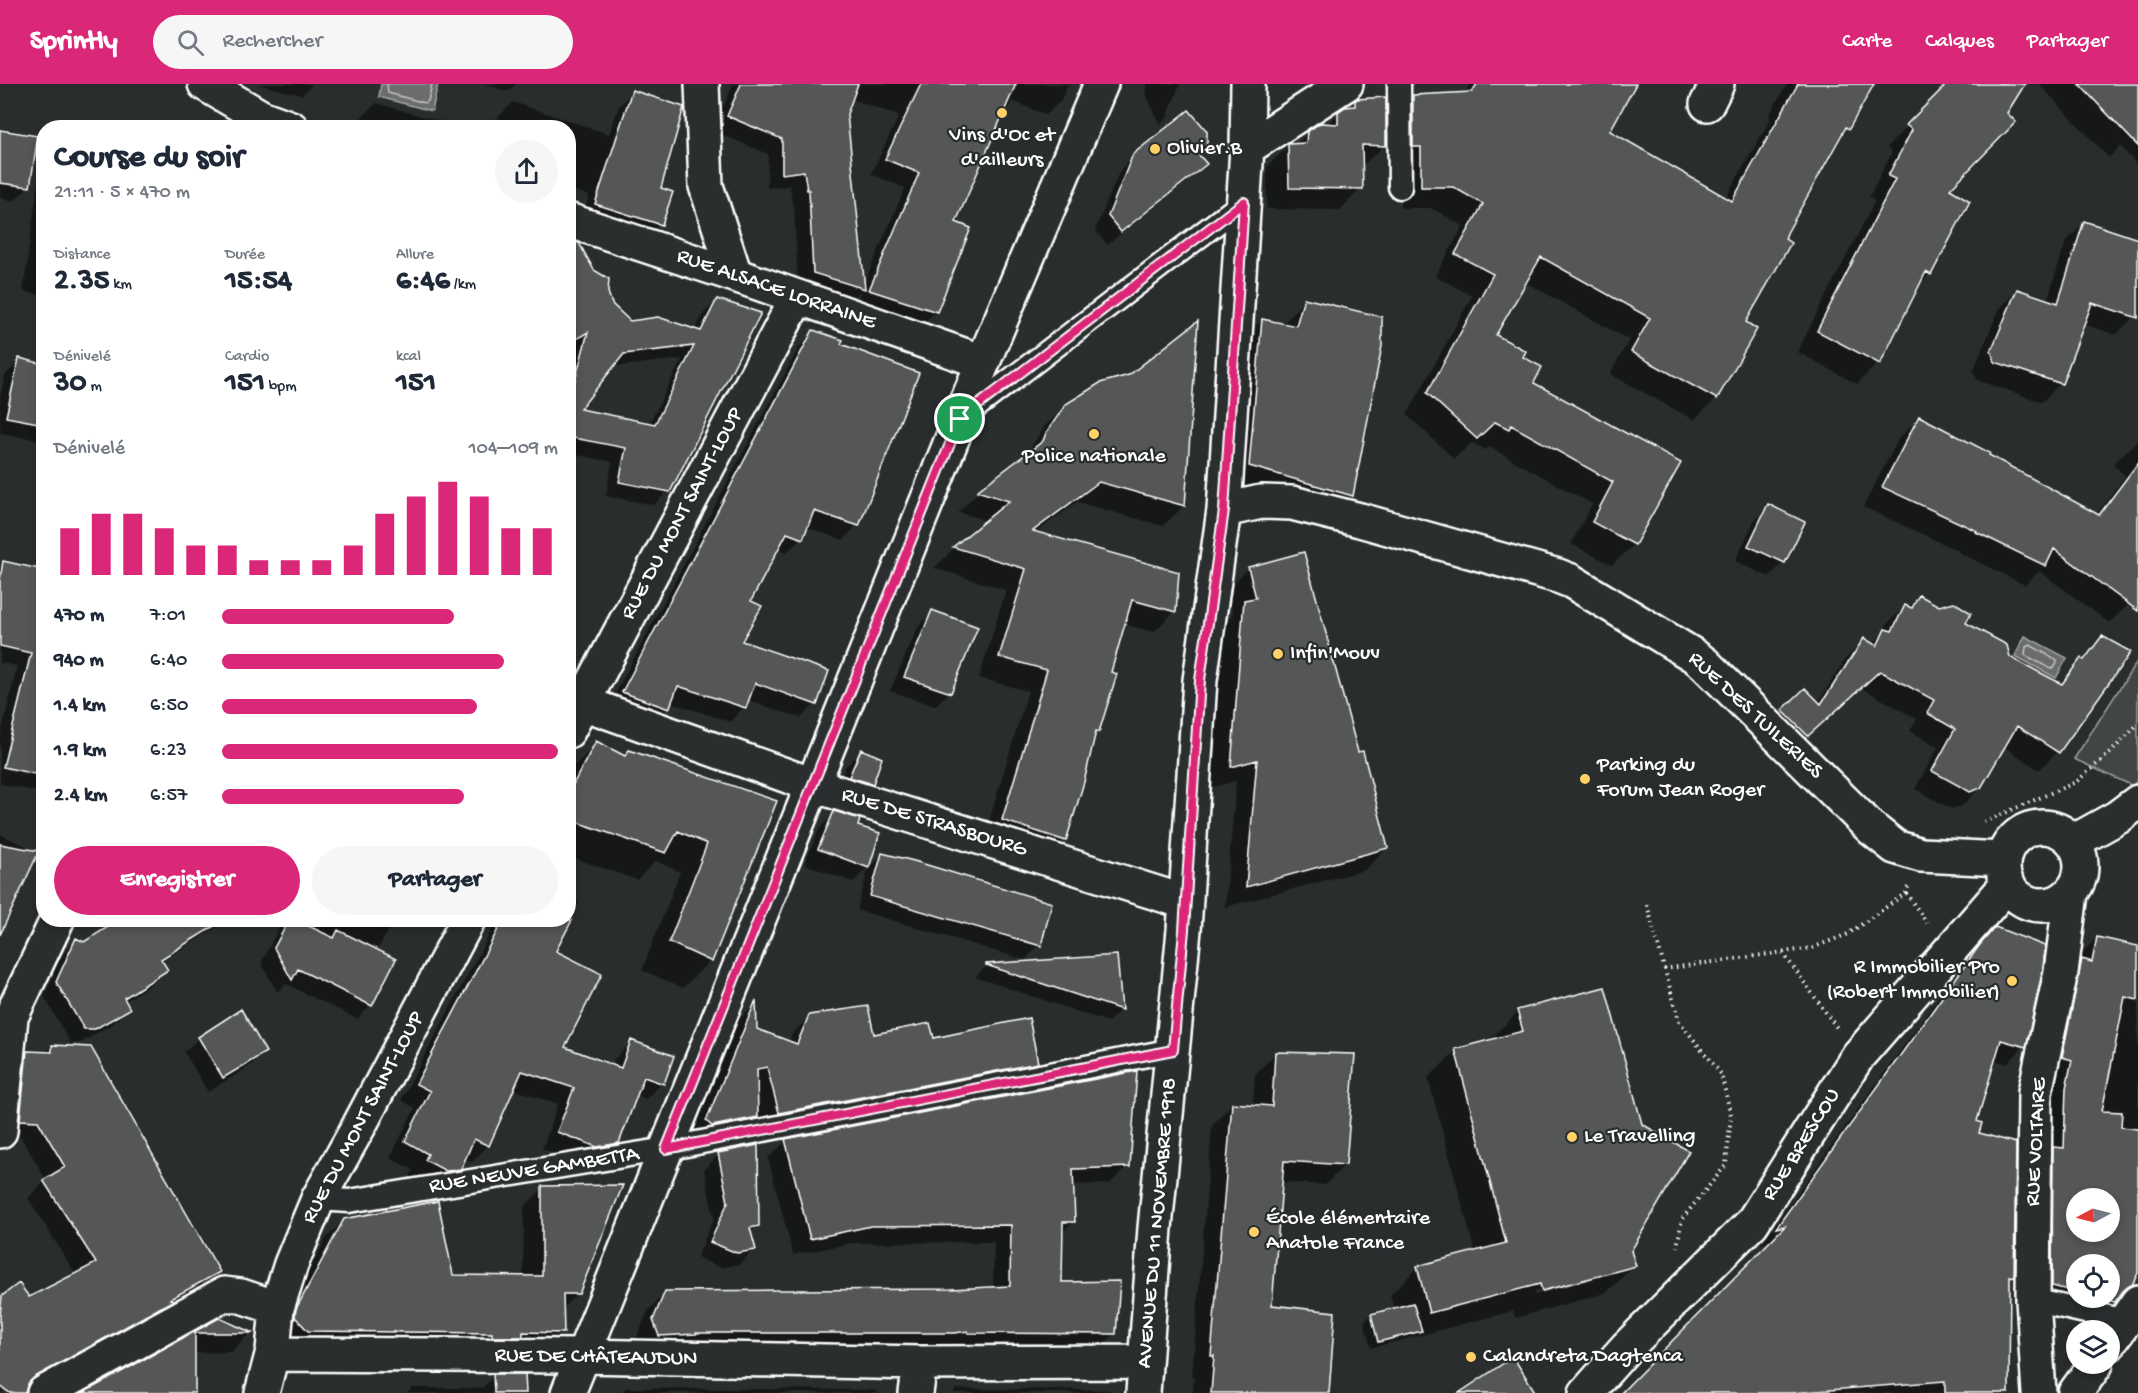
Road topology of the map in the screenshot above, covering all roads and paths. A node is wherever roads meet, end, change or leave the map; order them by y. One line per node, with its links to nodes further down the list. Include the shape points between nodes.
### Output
1 (205, 84): 7 (street)
2 (702, 84): 13 (street, via 706,186)
3 (1101, 84): 15 (street)
4 (1248, 84): 9 (street, AVENUE DU 11 NOVEMBRE 1918)
5 (1346, 84): 9 (street)
6 (1399, 84): 10 (lane)
7 (234, 104): 8 (street)
8 (269, 120)
9 (1248, 148): 11 (street, AVENUE DU 11 NOVEMBRE 1918)
10 (1400, 187)
11 (1244, 202): 16 (lane); 17 (street, AVENUE DU 11 NOVEMBRE 1918)
12 (576, 223): 13 (street, RUE ALSACE LORRAINE)
13 (735, 275): 14 (street, RUE ALSACE LORRAINE)
14 (797, 298): 15 (street, RUE ALSACE LORRAINE); 18 (street, RUE DU MONT SAINT-LOUP)
15 (983, 362): 16 (street)
16 (960, 419): 19 (street)
17 (1224, 510): 22 (street, RUE DES TUILERIES, via 1261,502 1292,503 1571,581 1704,663 1895,847); 24 (street, AVENUE DU 11 NOVEMBRE 1918, via 1200,680)
18 (576, 717): 19 (street, RUE DE STRASBOURG)
19 (813, 785): 24 (street, RUE DE STRASBOURG); 32 (street)
20 (2138, 802): 21 (street)
21 (2073, 843): 22 (street, via 2055,829 2022,832 2007,848); 23 (street, via 2081,868)
22 (2005, 872): 23 (street, via 2020,899 2038,906 2062,900); 34 (street, RUE BRESCOU, via 1858,1056 1752,1223)
23 (2071, 892): 35 (street, RUE VOLTAIRE, via 2061,972 2036,1092)
24 (1185, 902): 30 (street, AVENUE DU 11 NOVEMBRE 1918)
25 (1647, 904): 34 (path, via 1678,1021 1721,1074 1731,1115 1726,1165 1682,1219 1677,1252)
26 (54, 927): 31 (street, via 11,1017)
27 (464, 927): 33 (street, RUE DU MONT SAINT-LOUP)
28 (1783, 953): 29 (path)
29 (1820, 1004)
30 (1173, 1050): 32 (lane, RUE NEUVE GAMBETTA); 42 (street, AVENUE DU 11 NOVEMBRE 1918)
31 (0, 1131)
32 (666, 1149): 33 (lane, RUE NEUVE GAMBETTA, via 349,1201); 39 (street)
33 (318, 1199): 36 (street, RUE DU MONT SAINT-LOUP)
34 (1691, 1284): 46 (street, RUE BRESCOU)
35 (2032, 1300): 37 (lane); 47 (street, RUE VOLTAIRE)
36 (277, 1308): 38 (street, RUE DU MONT SAINT-LOUP); 43 (street, via 224,1294)
37 (2124, 1322)
38 (273, 1351): 39 (street, RUE DE CHÂTEAUDUN); 44 (street, RUE DU MONT SAINT-LOUP)
39 (583, 1356): 41 (street, RUE DE CHÂTEAUDUN); 45 (street)
40 (2089, 1374): 48 (street)
41 (918, 1378): 42 (street, RUE DE CHÂTEAUDUN)
42 (1144, 1378)
43 (44, 1393)
44 (262, 1393)
45 (568, 1393)
46 (1586, 1393)
47 (2039, 1393)
48 (2075, 1393)

